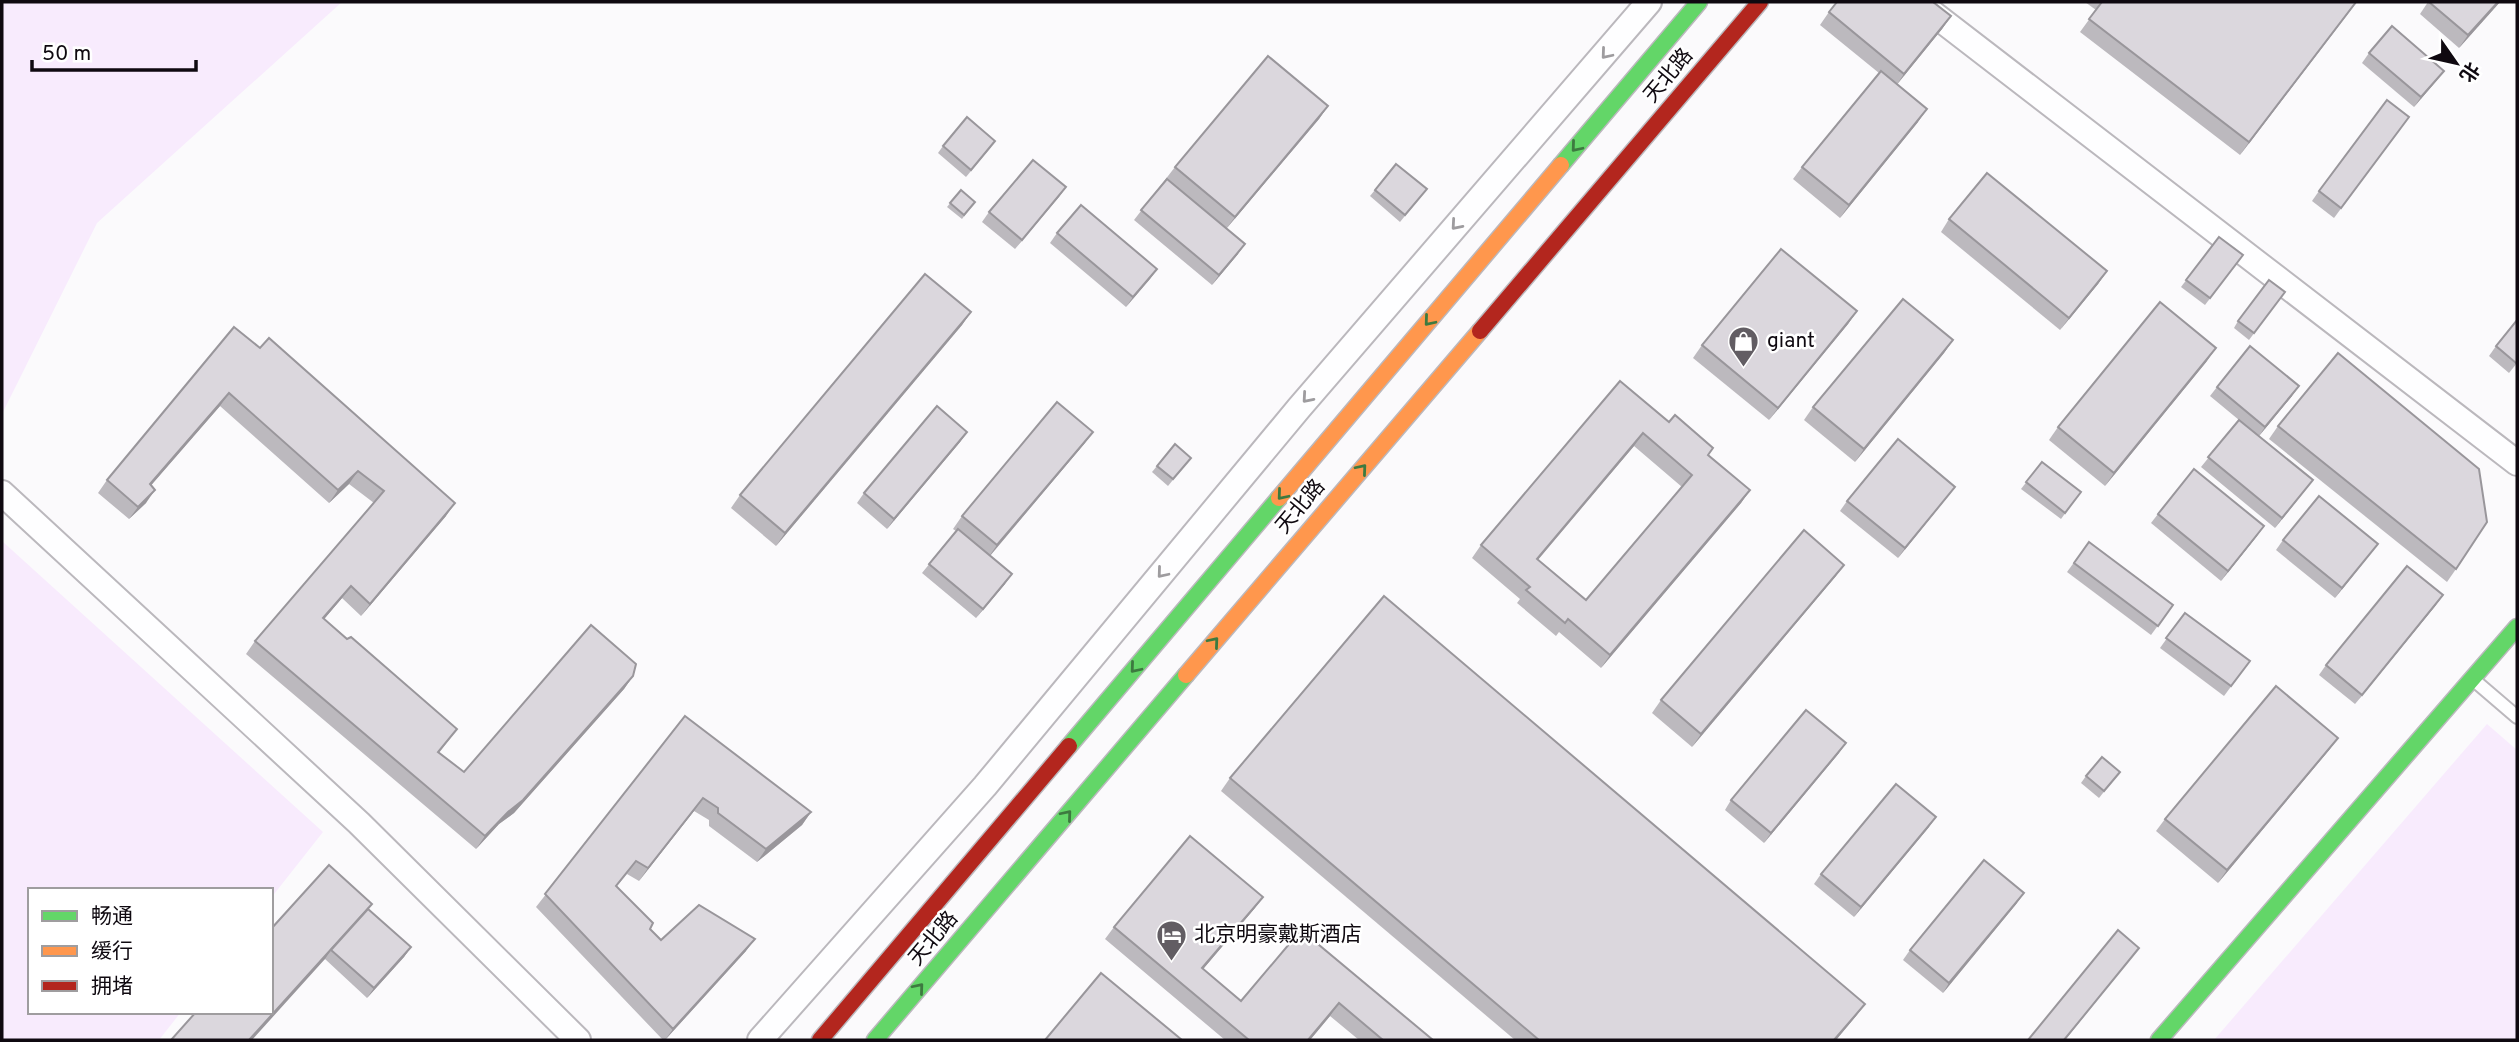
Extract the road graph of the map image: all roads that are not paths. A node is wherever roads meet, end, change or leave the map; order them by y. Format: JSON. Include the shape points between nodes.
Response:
{"nodes":[{"id":1,"x":1649,"y":2,"type":"edge"},
{"id":2,"x":1699,"y":2,"type":"edge"},
{"id":3,"x":1760,"y":2,"type":"edge"},
{"id":4,"x":1919,"y":2,"type":"edge"},
{"id":5,"x":2517,"y":463,"type":"edge"},
{"id":6,"x":2,"y":494,"type":"edge"},
{"id":7,"x":2517,"y":627,"type":"edge"},
{"id":8,"x":2472,"y":679,"type":"junction"},
{"id":9,"x":2517,"y":717,"type":"edge"},
{"id":10,"x":578,"y":1040,"type":"edge"},
{"id":11,"x":760,"y":1040,"type":"edge"},
{"id":12,"x":820,"y":1040,"type":"edge"},
{"id":13,"x":875,"y":1040,"type":"edge"},
{"id":14,"x":2159,"y":1040,"type":"edge"}],
"edges":[{"from":1,"to":11,"type":"street","one_way":true,"via":[[1299,408],[985,786]]},
{"from":2,"to":12,"type":"main road","name":"天北路","one_way":true},
{"from":13,"to":3,"type":"main road","name":"天北路","one_way":true},
{"from":4,"to":5,"type":"street"},
{"from":6,"to":10,"type":"street","via":[[359,823]]},
{"from":7,"to":8,"type":"main road"},
{"from":8,"to":9,"type":"lane"},
{"from":8,"to":14,"type":"main road"}]}
